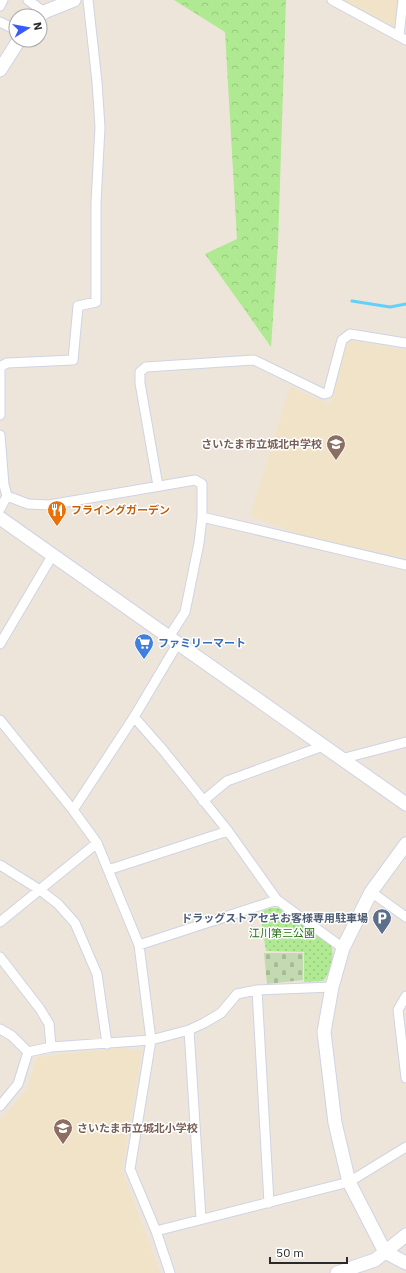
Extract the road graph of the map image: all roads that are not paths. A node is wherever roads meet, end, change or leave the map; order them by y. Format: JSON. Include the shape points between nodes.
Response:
{"nodes":[{"id":1,"x":3,"y":0,"type":"edge"},
{"id":2,"x":28,"y":0,"type":"edge"},
{"id":3,"x":74,"y":0,"type":"edge"},
{"id":4,"x":88,"y":0,"type":"edge"},
{"id":5,"x":332,"y":0,"type":"edge"},
{"id":6,"x":403,"y":0,"type":"edge"},
{"id":7,"x":0,"y":6,"type":"edge"},
{"id":8,"x":36,"y":8,"type":"edge"},
{"id":9,"x":48,"y":11,"type":"edge"},
{"id":10,"x":403,"y":38,"type":"edge"},
{"id":11,"x":14,"y":48,"type":"edge"},
{"id":12,"x":0,"y":70,"type":"edge"},
{"id":13,"x":406,"y":343,"type":"edge"},
{"id":14,"x":0,"y":415,"type":"edge"},
{"id":15,"x":0,"y":435,"type":"edge"},
{"id":16,"x":158,"y":486,"type":"junction"},
{"id":17,"x":7,"y":496,"type":"junction"},
{"id":18,"x":0,"y":509,"type":"edge"},
{"id":19,"x":202,"y":517,"type":"junction"},
{"id":20,"x":0,"y":518,"type":"edge"},
{"id":21,"x":52,"y":556,"type":"junction"},
{"id":22,"x":406,"y":565,"type":"edge"},
{"id":23,"x":174,"y":640,"type":"junction"},
{"id":24,"x":0,"y":644,"type":"edge"},
{"id":25,"x":134,"y":717,"type":"junction"},
{"id":26,"x":0,"y":720,"type":"edge"},
{"id":27,"x":406,"y":742,"type":"edge"},
{"id":28,"x":323,"y":746,"type":"junction"},
{"id":29,"x":342,"y":759,"type":"junction"},
{"id":30,"x":203,"y":801,"type":"junction"},
{"id":31,"x":406,"y":804,"type":"edge"},
{"id":32,"x":73,"y":810,"type":"junction"},
{"id":33,"x":228,"y":831,"type":"junction"},
{"id":34,"x":97,"y":843,"type":"junction"},
{"id":35,"x":406,"y":844,"type":"edge"},
{"id":36,"x":0,"y":865,"type":"edge"},
{"id":37,"x":108,"y":870,"type":"junction"},
{"id":38,"x":40,"y":890,"type":"junction"},
{"id":39,"x":371,"y":892,"type":"junction"},
{"id":40,"x":277,"y":900,"type":"junction"},
{"id":41,"x":406,"y":917,"type":"edge"},
{"id":42,"x":0,"y":922,"type":"edge"},
{"id":43,"x":139,"y":945,"type":"junction"},
{"id":44,"x":343,"y":948,"type":"junction"},
{"id":45,"x":0,"y":957,"type":"edge"},
{"id":46,"x":332,"y":987,"type":"junction"},
{"id":47,"x":257,"y":990,"type":"junction"},
{"id":48,"x":406,"y":996,"type":"edge"},
{"id":49,"x":0,"y":1029,"type":"edge"},
{"id":50,"x":189,"y":1030,"type":"junction"},
{"id":51,"x":151,"y":1040,"type":"junction"},
{"id":52,"x":108,"y":1044,"type":"junction"},
{"id":53,"x":51,"y":1047,"type":"junction"},
{"id":54,"x":28,"y":1052,"type":"junction"},
{"id":55,"x":406,"y":1078,"type":"edge"},
{"id":56,"x":0,"y":1106,"type":"edge"},
{"id":57,"x":406,"y":1147,"type":"edge"},
{"id":58,"x":349,"y":1182,"type":"junction"},
{"id":59,"x":269,"y":1203,"type":"junction"},
{"id":60,"x":201,"y":1219,"type":"junction"},
{"id":61,"x":156,"y":1231,"type":"junction"},
{"id":62,"x":406,"y":1236,"type":"edge"},
{"id":63,"x":385,"y":1252,"type":"junction"},
{"id":64,"x":406,"y":1263,"type":"edge"},
{"id":65,"x":170,"y":1273,"type":"edge"},
{"id":66,"x":337,"y":1273,"type":"edge"}],
"edges":[{"from":1,"to":7,"type":"street"},
{"from":2,"to":8,"type":"street"},
{"from":3,"to":9,"type":"street"},
{"from":4,"to":14,"type":"street","via":[[100,127],[96,203],[96,302],[78,306],[73,360],[7,363],[0,367]]},
{"from":5,"to":10,"type":"street"},
{"from":6,"to":10,"type":"street"},
{"from":11,"to":12,"type":"street"},
{"from":13,"to":16,"type":"street","via":[[350,334],[342,340],[328,393],[324,394],[254,360],[146,367],[140,372],[140,383]]},
{"from":15,"to":17,"type":"street"},
{"from":16,"to":17,"type":"street","via":[[49,505],[28,504]]},
{"from":16,"to":19,"type":"street","via":[[195,480],[202,484]]},
{"from":17,"to":18,"type":"street"},
{"from":19,"to":22,"type":"street"},
{"from":19,"to":23,"type":"street","via":[[185,612]]},
{"from":20,"to":21,"type":"street"},
{"from":21,"to":23,"type":"street"},
{"from":21,"to":24,"type":"street"},
{"from":23,"to":25,"type":"street"},
{"from":23,"to":28,"type":"street"},
{"from":25,"to":30,"type":"street"},
{"from":25,"to":32,"type":"street"},
{"from":26,"to":32,"type":"street"},
{"from":27,"to":29,"type":"street"},
{"from":28,"to":29,"type":"street"},
{"from":28,"to":30,"type":"street","via":[[227,781]]},
{"from":29,"to":31,"type":"street"},
{"from":30,"to":33,"type":"street"},
{"from":32,"to":34,"type":"street"},
{"from":33,"to":37,"type":"street"},
{"from":33,"to":40,"type":"street"},
{"from":34,"to":37,"type":"street"},
{"from":34,"to":38,"type":"street"},
{"from":35,"to":39,"type":"street"},
{"from":36,"to":38,"type":"street"},
{"from":37,"to":43,"type":"street"},
{"from":38,"to":42,"type":"street"},
{"from":38,"to":52,"type":"street","via":[[58,904],[75,923],[97,974]]},
{"from":39,"to":41,"type":"street"},
{"from":39,"to":44,"type":"street"},
{"from":40,"to":43,"type":"street"},
{"from":40,"to":44,"type":"street"},
{"from":43,"to":51,"type":"street"},
{"from":44,"to":46,"type":"street"},
{"from":45,"to":53,"type":"street","via":[[40,1008],[49,1024]]},
{"from":46,"to":47,"type":"street"},
{"from":46,"to":58,"type":"street","via":[[324,1032],[335,1123]]},
{"from":47,"to":50,"type":"street","via":[[237,994],[221,1013]]},
{"from":47,"to":59,"type":"street"},
{"from":48,"to":55,"type":"street","via":[[398,1010]]},
{"from":49,"to":54,"type":"street","via":[[12,1036]]},
{"from":50,"to":51,"type":"street"},
{"from":50,"to":60,"type":"street"},
{"from":51,"to":52,"type":"street"},
{"from":51,"to":61,"type":"street","via":[[130,1169]]},
{"from":52,"to":53,"type":"street"},
{"from":53,"to":54,"type":"street"},
{"from":54,"to":56,"type":"street","via":[[18,1084]]},
{"from":57,"to":58,"type":"street"},
{"from":58,"to":59,"type":"street"},
{"from":58,"to":63,"type":"street"},
{"from":59,"to":60,"type":"street"},
{"from":60,"to":61,"type":"street"},
{"from":61,"to":65,"type":"street"},
{"from":62,"to":63,"type":"street"},
{"from":63,"to":64,"type":"street"},
{"from":63,"to":66,"type":"street","via":[[375,1260]]}]}
